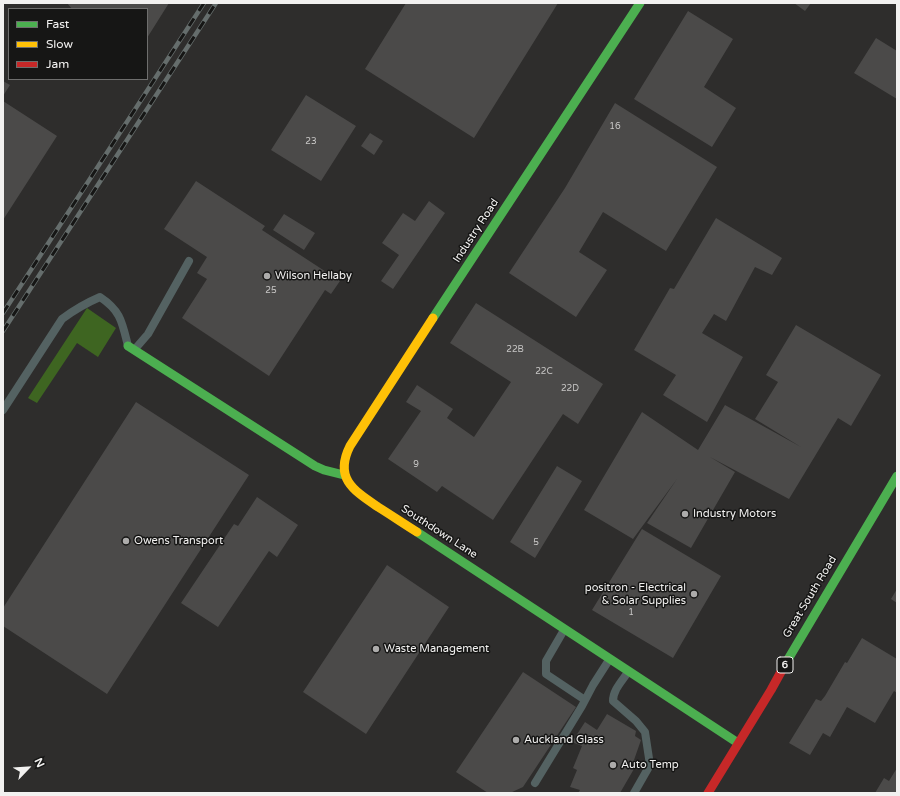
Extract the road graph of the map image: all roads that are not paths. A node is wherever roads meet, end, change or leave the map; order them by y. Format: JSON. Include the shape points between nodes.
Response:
{"nodes":[{"id":1,"x":640,"y":3,"type":"edge"},
{"id":2,"x":189,"y":261,"type":"dead end"},
{"id":3,"x":131,"y":348,"type":"junction"},
{"id":4,"x":3,"y":410,"type":"edge"},
{"id":5,"x":344,"y":475,"type":"junction"},
{"id":6,"x":897,"y":476,"type":"edge"},
{"id":7,"x":565,"y":629,"type":"junction"},
{"id":8,"x":610,"y":659,"type":"junction"},
{"id":9,"x":628,"y":671,"type":"junction"},
{"id":10,"x":585,"y":700,"type":"junction"},
{"id":11,"x":738,"y":743,"type":"junction"},
{"id":12,"x":535,"y":783,"type":"dead end"},
{"id":13,"x":634,"y":793,"type":"edge"},
{"id":14,"x":708,"y":793,"type":"edge"}],
"edges":[{"from":1,"to":5,"type":"street","name":"Industry Road","via":[[350,446],[344,458]]},
{"from":2,"to":3,"type":"lane","via":[[148,334]]},
{"from":3,"to":4,"type":"lane","via":[[122,323],[111,304],[100,297],[86,303],[62,319]]},
{"from":3,"to":5,"type":"street","via":[[315,466]]},
{"from":5,"to":7,"type":"street","name":"Southdown Lane","via":[[356,493]]},
{"from":6,"to":11,"type":"street","name":"Great South Road","number":"6"},
{"from":7,"to":8,"type":"street","name":"Southdown Lane"},
{"from":7,"to":10,"type":"lane","via":[[546,661],[546,674]]},
{"from":8,"to":9,"type":"street","name":"Southdown Lane"},
{"from":8,"to":10,"type":"lane"},
{"from":9,"to":11,"type":"street","name":"Southdown Lane"},
{"from":9,"to":13,"type":"lane","via":[[613,695],[613,701],[645,732],[650,765]]},
{"from":10,"to":12,"type":"lane"},
{"from":11,"to":14,"type":"street","name":"Great South Road","number":"6"}]}
